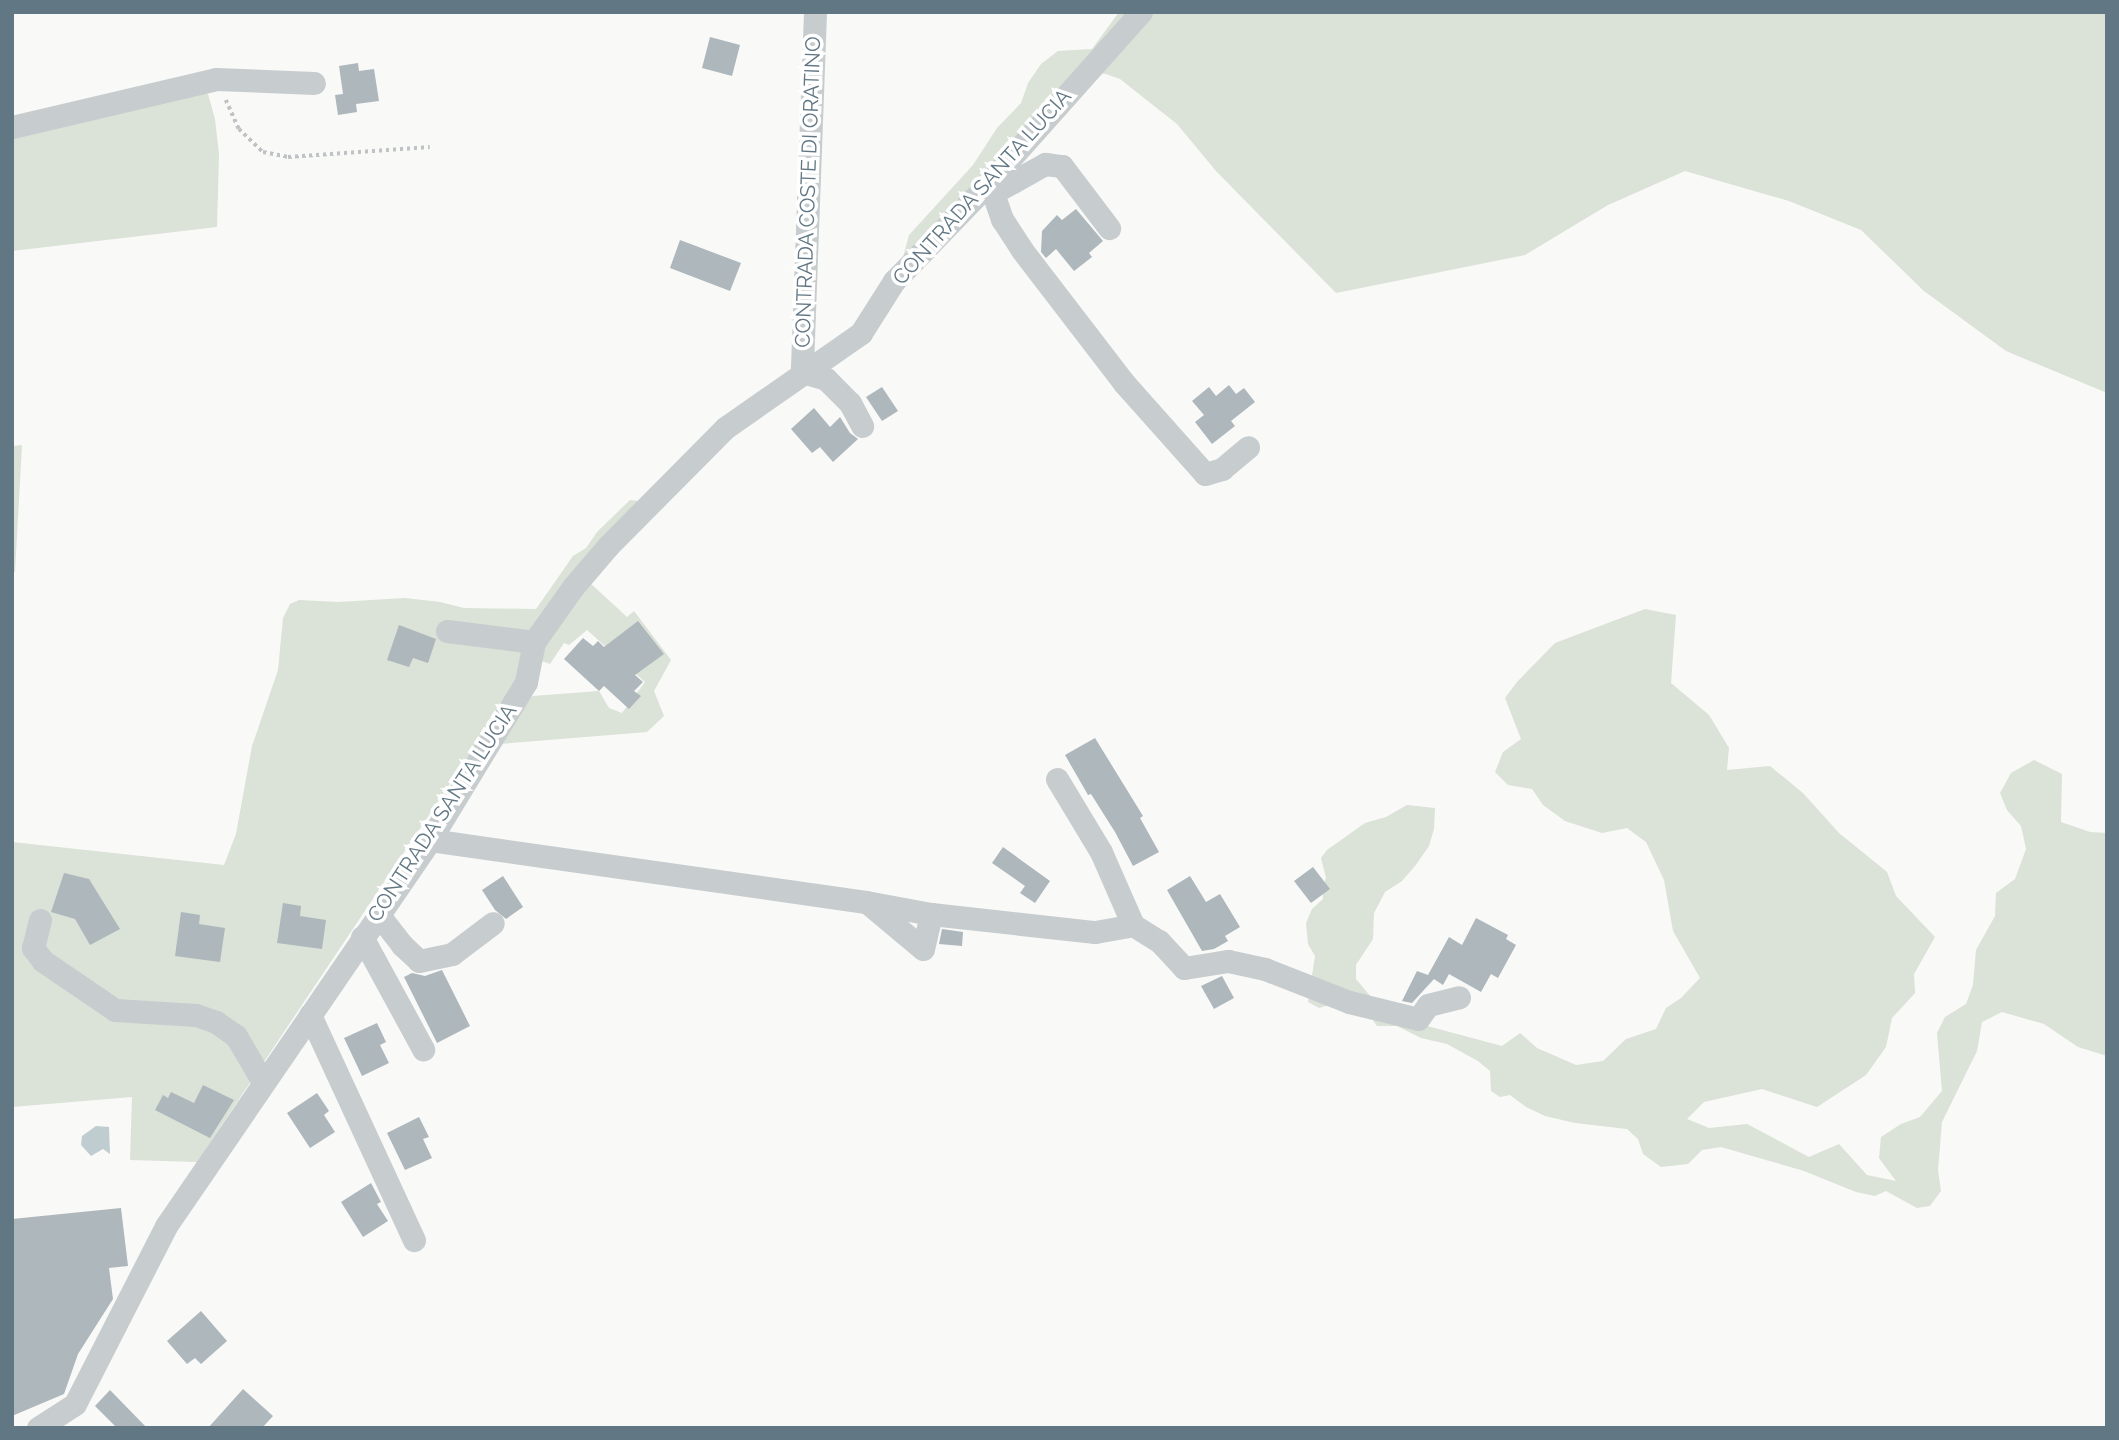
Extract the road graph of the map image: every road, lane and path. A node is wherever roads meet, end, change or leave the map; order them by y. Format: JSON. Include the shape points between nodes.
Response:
{"nodes":[{"id":1,"x":815,"y":12,"type":"edge"},
{"id":2,"x":1141,"y":12,"type":"edge"},
{"id":3,"x":216,"y":79,"type":"junction"},
{"id":4,"x":314,"y":83,"type":"dead end"},
{"id":5,"x":12,"y":127,"type":"edge"},
{"id":6,"x":430,"y":147,"type":"dead end"},
{"id":7,"x":989,"y":191,"type":"junction"},
{"id":8,"x":1109,"y":228,"type":"dead end"},
{"id":9,"x":802,"y":372,"type":"junction"},
{"id":10,"x":862,"y":426,"type":"dead end"},
{"id":11,"x":1248,"y":447,"type":"dead end"},
{"id":12,"x":447,"y":631,"type":"dead end"},
{"id":13,"x":534,"y":642,"type":"junction"},
{"id":14,"x":1057,"y":779,"type":"dead end"},
{"id":15,"x":430,"y":840,"type":"junction"},
{"id":16,"x":866,"y":902,"type":"junction"},
{"id":17,"x":378,"y":914,"type":"junction"},
{"id":18,"x":931,"y":914,"type":"junction"},
{"id":19,"x":40,"y":919,"type":"dead end"},
{"id":20,"x":493,"y":923,"type":"dead end"},
{"id":21,"x":1133,"y":925,"type":"junction"},
{"id":22,"x":362,"y":937,"type":"junction"},
{"id":23,"x":1459,"y":997,"type":"dead end"},
{"id":24,"x":310,"y":1015,"type":"junction"},
{"id":25,"x":423,"y":1049,"type":"dead end"},
{"id":26,"x":263,"y":1082,"type":"junction"},
{"id":27,"x":414,"y":1240,"type":"dead end"},
{"id":28,"x":38,"y":1428,"type":"edge"}],
"edges":[{"from":1,"to":9,"type":"street","name":"CONTRADA COSTE DI ORATINO"},
{"from":2,"to":7,"type":"street","name":"CONTRADA SANTA LUCIA"},
{"from":3,"to":4,"type":"street"},
{"from":3,"to":5,"type":"street"},
{"from":3,"to":6,"type":"path","via":[[239,129],[263,152],[288,157]]},
{"from":7,"to":8,"type":"street","via":[[1045,164],[1062,166]]},
{"from":7,"to":9,"type":"street","name":"CONTRADA SANTA LUCIA","via":[[894,281],[861,332]]},
{"from":7,"to":11,"type":"street","via":[[1022,250],[1187,457],[1205,474],[1222,469]]},
{"from":9,"to":10,"type":"street","via":[[826,379],[850,403]]},
{"from":9,"to":13,"type":"street","name":"CONTRADA SANTA LUCIA","via":[[725,428],[637,516],[573,587]]},
{"from":12,"to":13,"type":"street"},
{"from":13,"to":15,"type":"street","name":"CONTRADA SANTA LUCIA","via":[[526,682]]},
{"from":14,"to":21,"type":"street","via":[[1101,852]]},
{"from":15,"to":16,"type":"street"},
{"from":15,"to":17,"type":"street","name":"CONTRADA SANTA LUCIA"},
{"from":16,"to":18,"type":"street"},
{"from":16,"to":18,"type":"street","via":[[923,949]]},
{"from":17,"to":20,"type":"street","via":[[419,961],[452,954]]},
{"from":17,"to":22,"type":"street","name":"CONTRADA SANTA LUCIA"},
{"from":18,"to":21,"type":"street","via":[[1096,932]]},
{"from":19,"to":26,"type":"street","via":[[33,948],[43,961],[115,1010],[196,1015],[216,1022],[236,1036]]},
{"from":21,"to":23,"type":"street","via":[[1159,941],[1184,968],[1228,961],[1265,969],[1349,1002],[1418,1019],[1428,1005]]},
{"from":22,"to":24,"type":"street","name":"CONTRADA SANTA LUCIA"},
{"from":22,"to":25,"type":"street"},
{"from":24,"to":26,"type":"street","name":"CONTRADA SANTA LUCIA"},
{"from":24,"to":27,"type":"street"},
{"from":26,"to":28,"type":"street","name":"CONTRADA SANTA LUCIA","via":[[166,1226],[75,1404]]}]}
